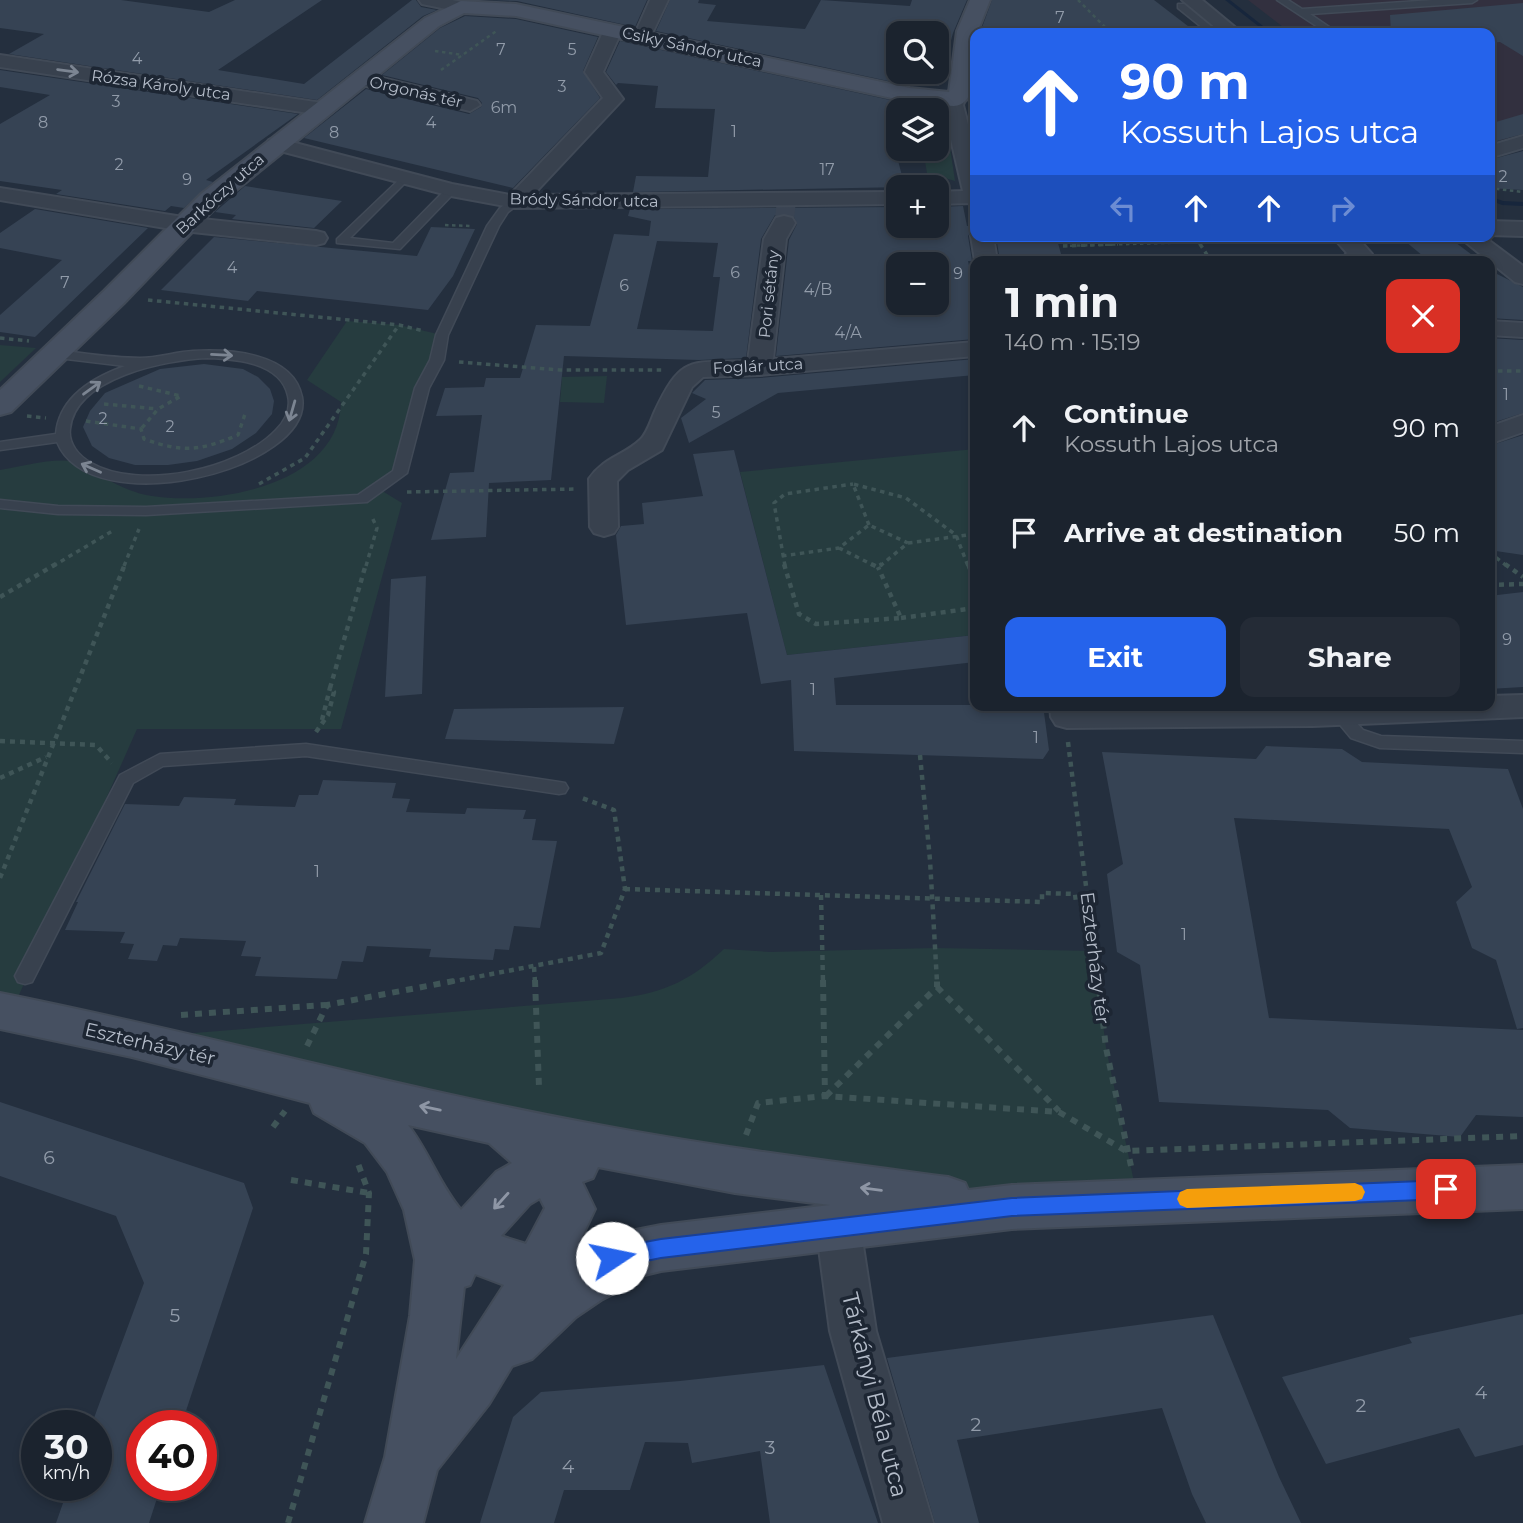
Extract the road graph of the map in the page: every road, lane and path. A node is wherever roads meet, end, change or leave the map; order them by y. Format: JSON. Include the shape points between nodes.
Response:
{"nodes":[{"id":1,"x":428,"y":0,"type":"edge"},
{"id":2,"x":659,"y":0,"type":"edge"},
{"id":3,"x":980,"y":0,"type":"edge"},
{"id":4,"x":1078,"y":0,"type":"edge"},
{"id":5,"x":1282,"y":0,"type":"edge"},
{"id":6,"x":1472,"y":0,"type":"edge"},
{"id":7,"x":1188,"y":3,"type":"edge"},
{"id":8,"x":461,"y":7,"type":"junction"},
{"id":9,"x":524,"y":12,"type":"junction"},
{"id":10,"x":1300,"y":12,"type":"junction"},
{"id":11,"x":1106,"y":28,"type":"edge"},
{"id":12,"x":1210,"y":28,"type":"edge"},
{"id":13,"x":1226,"y":28,"type":"edge"},
{"id":14,"x":1325,"y":28,"type":"edge"},
{"id":15,"x":612,"y":30,"type":"junction"},
{"id":16,"x":643,"y":36,"type":"junction"},
{"id":17,"x":0,"y":61,"type":"edge"},
{"id":18,"x":441,"y":70,"type":"dead end"},
{"id":19,"x":361,"y":79,"type":"junction"},
{"id":20,"x":470,"y":105,"type":"dead end"},
{"id":21,"x":961,"y":105,"type":"edge"},
{"id":22,"x":322,"y":108,"type":"junction"},
{"id":23,"x":1523,"y":142,"type":"edge"},
{"id":24,"x":276,"y":144,"type":"junction"},
{"id":25,"x":1495,"y":150,"type":"edge"},
{"id":26,"x":970,"y":163,"type":"edge"},
{"id":27,"x":404,"y":178,"type":"junction"},
{"id":28,"x":1495,"y":189,"type":"edge"},
{"id":29,"x":451,"y":190,"type":"junction"},
{"id":30,"x":970,"y":190,"type":"edge"},
{"id":31,"x":1523,"y":192,"type":"edge"},
{"id":32,"x":0,"y":194,"type":"edge"},
{"id":33,"x":949,"y":195,"type":"edge"},
{"id":34,"x":886,"y":199,"type":"edge"},
{"id":35,"x":515,"y":202,"type":"junction"},
{"id":36,"x":786,"y":210,"type":"junction"},
{"id":37,"x":183,"y":224,"type":"junction"},
{"id":38,"x":1495,"y":228,"type":"edge"},
{"id":39,"x":1523,"y":229,"type":"edge"},
{"id":40,"x":316,"y":238,"type":"dead end"},
{"id":41,"x":1198,"y":242,"type":"joint"},
{"id":42,"x":1349,"y":242,"type":"edge"},
{"id":43,"x":1477,"y":242,"type":"edge"},
{"id":44,"x":1063,"y":246,"type":"dead end"},
{"id":45,"x":1208,"y":256,"type":"edge"},
{"id":46,"x":1358,"y":256,"type":"edge"},
{"id":47,"x":1523,"y":277,"type":"edge"},
{"id":48,"x":114,"y":297,"type":"junction"},
{"id":49,"x":398,"y":326,"type":"junction"},
{"id":50,"x":1495,"y":328,"type":"edge"},
{"id":51,"x":1523,"y":330,"type":"edge"},
{"id":52,"x":442,"y":335,"type":"junction"},
{"id":53,"x":970,"y":349,"type":"edge"},
{"id":54,"x":55,"y":354,"type":"junction"},
{"id":55,"x":437,"y":360,"type":"junction"},
{"id":56,"x":147,"y":363,"type":"junction"},
{"id":57,"x":760,"y":368,"type":"junction"},
{"id":58,"x":697,"y":370,"type":"junction"},
{"id":59,"x":1495,"y":371,"type":"edge"},
{"id":60,"x":1523,"y":372,"type":"edge"},
{"id":61,"x":364,"y":379,"type":"dead end"},
{"id":62,"x":78,"y":398,"type":"junction"},
{"id":63,"x":0,"y":406,"type":"edge"},
{"id":64,"x":158,"y":409,"type":"dead end"},
{"id":65,"x":245,"y":414,"type":"dead end"},
{"id":66,"x":116,"y":424,"type":"dead end"},
{"id":67,"x":1523,"y":424,"type":"edge"},
{"id":68,"x":1495,"y":434,"type":"edge"},
{"id":69,"x":61,"y":437,"type":"junction"},
{"id":70,"x":0,"y":446,"type":"edge"},
{"id":71,"x":853,"y":484,"type":"junction"},
{"id":72,"x":602,"y":488,"type":"junction"},
{"id":73,"x":379,"y":489,"type":"junction"},
{"id":74,"x":0,"y":503,"type":"edge"},
{"id":75,"x":146,"y":511,"type":"junction"},
{"id":76,"x":869,"y":524,"type":"junction"},
{"id":77,"x":604,"y":527,"type":"dead end"},
{"id":78,"x":377,"y":528,"type":"dead end"},
{"id":79,"x":970,"y":534,"type":"edge"},
{"id":80,"x":957,"y":535,"type":"junction"},
{"id":81,"x":908,"y":543,"type":"junction"},
{"id":82,"x":839,"y":548,"type":"junction"},
{"id":83,"x":782,"y":556,"type":"junction"},
{"id":84,"x":1495,"y":556,"type":"edge"},
{"id":85,"x":878,"y":567,"type":"junction"},
{"id":86,"x":970,"y":569,"type":"edge"},
{"id":87,"x":1523,"y":577,"type":"edge"},
{"id":88,"x":1523,"y":584,"type":"edge"},
{"id":89,"x":1495,"y":585,"type":"edge"},
{"id":90,"x":0,"y":597,"type":"edge"},
{"id":91,"x":970,"y":609,"type":"edge"},
{"id":92,"x":901,"y":618,"type":"junction"},
{"id":93,"x":1067,"y":711,"type":"edge"},
{"id":94,"x":1505,"y":712,"type":"edge"},
{"id":95,"x":1339,"y":715,"type":"junction"},
{"id":96,"x":0,"y":741,"type":"edge"},
{"id":97,"x":55,"y":744,"type":"junction"},
{"id":98,"x":96,"y":745,"type":"dead end"},
{"id":99,"x":1523,"y":747,"type":"edge"},
{"id":100,"x":306,"y":750,"type":"junction"},
{"id":101,"x":1069,"y":750,"type":"dead end"},
{"id":102,"x":920,"y":755,"type":"dead end"},
{"id":103,"x":47,"y":757,"type":"junction"},
{"id":104,"x":0,"y":778,"type":"edge"},
{"id":105,"x":559,"y":788,"type":"joint"},
{"id":106,"x":0,"y":878,"type":"edge"},
{"id":107,"x":625,"y":889,"type":"junction"},
{"id":108,"x":821,"y":895,"type":"junction"},
{"id":109,"x":930,"y":899,"type":"junction"},
{"id":110,"x":1087,"y":902,"type":"junction"},
{"id":111,"x":534,"y":967,"type":"junction"},
{"id":112,"x":937,"y":987,"type":"junction"},
{"id":113,"x":13,"y":994,"type":"edge"},
{"id":114,"x":327,"y":1005,"type":"junction"},
{"id":115,"x":170,"y":1016,"type":"dead end"},
{"id":116,"x":299,"y":1081,"type":"junction"},
{"id":117,"x":539,"y":1087,"type":"dead end"},
{"id":118,"x":825,"y":1096,"type":"junction"},
{"id":119,"x":1059,"y":1111,"type":"junction"},
{"id":120,"x":497,"y":1122,"type":"junction"},
{"id":121,"x":1523,"y":1136,"type":"edge"},
{"id":122,"x":352,"y":1147,"type":"dead end"},
{"id":123,"x":1126,"y":1151,"type":"junction"},
{"id":124,"x":551,"y":1166,"type":"junction"},
{"id":125,"x":735,"y":1171,"type":"junction"},
{"id":126,"x":291,"y":1180,"type":"dead end"},
{"id":127,"x":1136,"y":1182,"type":"junction"},
{"id":128,"x":1523,"y":1187,"type":"edge"},
{"id":129,"x":369,"y":1193,"type":"junction"},
{"id":130,"x":1012,"y":1207,"type":"junction"},
{"id":131,"x":429,"y":1209,"type":"junction"},
{"id":132,"x":838,"y":1226,"type":"junction"},
{"id":133,"x":460,"y":1246,"type":"junction"},
{"id":134,"x":661,"y":1248,"type":"junction"},
{"id":135,"x":540,"y":1273,"type":"junction"},
{"id":136,"x":436,"y":1316,"type":"junction"},
{"id":137,"x":470,"y":1385,"type":"junction"},
{"id":138,"x":413,"y":1457,"type":"junction"},
{"id":139,"x":288,"y":1523,"type":"edge"},
{"id":140,"x":394,"y":1523,"type":"edge"},
{"id":141,"x":908,"y":1523,"type":"edge"}],
"edges":[{"from":1,"to":8,"type":"street","name":"Csiky Sándor utca"},
{"from":2,"to":16,"type":"street"},
{"from":3,"to":21,"type":"street","via":[[967,31]]},
{"from":4,"to":11,"type":"path"},
{"from":5,"to":10,"type":"lane"},
{"from":6,"to":10,"type":"lane"},
{"from":7,"to":12,"type":"lane"},
{"from":7,"to":13,"type":"street"},
{"from":8,"to":9,"type":"street","name":"Csiky Sándor utca"},
{"from":8,"to":19,"type":"street","name":"Barkóczy utca","via":[[432,22]]},
{"from":9,"to":15,"type":"street","name":"Csiky Sándor utca"},
{"from":9,"to":18,"type":"path"},
{"from":10,"to":14,"type":"lane"},
{"from":15,"to":16,"type":"street","name":"Csiky Sándor utca"},
{"from":15,"to":35,"type":"street","via":[[593,72],[613,99]]},
{"from":16,"to":21,"type":"street","name":"Csiky Sándor utca"},
{"from":17,"to":22,"type":"street","name":"Rózsa Károly utca","one_way":true},
{"from":19,"to":20,"type":"street","name":"Orgonás tér"},
{"from":19,"to":22,"type":"street","name":"Barkóczy utca"},
{"from":21,"to":26,"type":"street"},
{"from":22,"to":24,"type":"street","name":"Barkóczy utca"},
{"from":23,"to":25,"type":"street"},
{"from":24,"to":27,"type":"street","name":"Bródy Sándor utca"},
{"from":24,"to":37,"type":"street","name":"Barkóczy utca"},
{"from":27,"to":29,"type":"street","name":"Bródy Sándor utca"},
{"from":27,"to":29,"type":"lane","via":[[341,241],[396,247]]},
{"from":28,"to":31,"type":"path"},
{"from":29,"to":35,"type":"street","name":"Bródy Sándor utca"},
{"from":30,"to":33,"type":"street"},
{"from":32,"to":37,"type":"street"},
{"from":34,"to":36,"type":"street","name":"Bródy Sándor utca"},
{"from":35,"to":36,"type":"street","name":"Bródy Sándor utca"},
{"from":35,"to":52,"type":"lane","via":[[493,226]]},
{"from":36,"to":57,"type":"street","name":"Pori sétány","via":[[775,239]]},
{"from":37,"to":40,"type":"street"},
{"from":37,"to":48,"type":"street","name":"Barkóczy utca"},
{"from":38,"to":39,"type":"street"},
{"from":41,"to":44,"type":"path"},
{"from":41,"to":45,"type":"path"},
{"from":42,"to":46,"type":"street"},
{"from":43,"to":47,"type":"street"},
{"from":48,"to":49,"type":"path"},
{"from":48,"to":54,"type":"street","name":"Barkóczy utca"},
{"from":49,"to":52,"type":"path"},
{"from":49,"to":61,"type":"path"},
{"from":50,"to":51,"type":"street"},
{"from":52,"to":55,"type":"lane"},
{"from":53,"to":57,"type":"street","name":"Foglár utca"},
{"from":54,"to":56,"type":"lane"},
{"from":54,"to":63,"type":"street","name":"Barkóczy utca"},
{"from":55,"to":58,"type":"path","via":[[560,370]]},
{"from":55,"to":73,"type":"lane","via":[[422,388],[400,473]]},
{"from":62,"to":56,"type":"lane","one_way":true,"via":[[113,375]]},
{"from":56,"to":69,"type":"lane","one_way":true,"via":[[221,354],[259,362],[282,374],[294,391],[296,407],[283,430],[254,453],[220,468],[178,477],[146,480],[105,474],[81,464],[67,452]]},
{"from":57,"to":58,"type":"street","name":"Foglár utca"},
{"from":58,"to":72,"type":"street","name":"Foglár utca","via":[[681,383],[653,444],[608,472]]},
{"from":59,"to":60,"type":"path"},
{"from":62,"to":64,"type":"path"},
{"from":62,"to":69,"type":"lane","via":[[63,419]]},
{"from":65,"to":66,"type":"path","via":[[239,435],[204,450],[178,453],[144,439],[141,429]]},
{"from":67,"to":68,"type":"street"},
{"from":69,"to":70,"type":"lane"},
{"from":71,"to":76,"type":"path"},
{"from":71,"to":80,"type":"path","via":[[906,498]]},
{"from":71,"to":83,"type":"path","via":[[785,494],[774,503]]},
{"from":72,"to":73,"type":"path","via":[[417,494]]},
{"from":72,"to":77,"type":"street"},
{"from":73,"to":75,"type":"lane","via":[[362,499]]},
{"from":74,"to":75,"type":"lane","via":[[58,510]]},
{"from":75,"to":90,"type":"path"},
{"from":75,"to":97,"type":"path"},
{"from":76,"to":81,"type":"path"},
{"from":76,"to":82,"type":"path"},
{"from":78,"to":100,"type":"path","via":[[322,721]]},
{"from":79,"to":80,"type":"path"},
{"from":80,"to":81,"type":"path"},
{"from":80,"to":86,"type":"path"},
{"from":81,"to":85,"type":"path"},
{"from":82,"to":83,"type":"path"},
{"from":82,"to":85,"type":"path"},
{"from":83,"to":92,"type":"path","via":[[799,614],[816,624]]},
{"from":84,"to":87,"type":"path"},
{"from":85,"to":92,"type":"path"},
{"from":88,"to":89,"type":"path"},
{"from":91,"to":92,"type":"path"},
{"from":93,"to":95,"type":"street"},
{"from":94,"to":95,"type":"street"},
{"from":95,"to":99,"type":"lane","via":[[1357,734],[1380,742]]},
{"from":96,"to":97,"type":"path"},
{"from":97,"to":98,"type":"path"},
{"from":97,"to":103,"type":"path"},
{"from":100,"to":105,"type":"lane"},
{"from":100,"to":113,"type":"lane","via":[[160,760],[126,779]]},
{"from":101,"to":110,"type":"path","name":"Eszterházy tér"},
{"from":102,"to":109,"type":"path"},
{"from":103,"to":104,"type":"path"},
{"from":103,"to":106,"type":"path"},
{"from":105,"to":107,"type":"path","via":[[614,810]]},
{"from":107,"to":108,"type":"path"},
{"from":107,"to":111,"type":"path","via":[[601,953]]},
{"from":108,"to":109,"type":"path"},
{"from":108,"to":118,"type":"path"},
{"from":109,"to":110,"type":"path","via":[[1042,902],[1042,893],[1075,894],[1076,902]]},
{"from":109,"to":112,"type":"path"},
{"from":110,"to":123,"type":"path","name":"Eszterházy tér","via":[[1106,1048]]},
{"from":111,"to":114,"type":"path"},
{"from":111,"to":117,"type":"path"},
{"from":112,"to":118,"type":"path"},
{"from":112,"to":119,"type":"path"},
{"from":113,"to":116,"type":"street","name":"Eszterházy tér","via":[[132,1038]]},
{"from":114,"to":115,"type":"path"},
{"from":114,"to":116,"type":"path","via":[[306,1047]]},
{"from":120,"to":116,"type":"street","name":"Eszterházy tér","one_way":true},
{"from":116,"to":131,"type":"street","name":"Eszterházy tér","via":[[382,1128],[404,1157]]},
{"from":118,"to":119,"type":"path"},
{"from":118,"to":125,"type":"path","via":[[758,1103]]},
{"from":119,"to":123,"type":"path"},
{"from":120,"to":124,"type":"street","name":"Eszterházy tér"},
{"from":120,"to":125,"type":"street","name":"Eszterházy tér","via":[[586,1144]]},
{"from":121,"to":123,"type":"path"},
{"from":122,"to":129,"type":"path"},
{"from":123,"to":127,"type":"path","name":"Eszterházy tér"},
{"from":124,"to":125,"type":"street","name":"Eszterházy tér","via":[[584,1161]]},
{"from":124,"to":133,"type":"street","name":"Eszterházy tér","one_way":true,"via":[[513,1188]]},
{"from":124,"to":135,"type":"street","name":"Eszterházy tér","via":[[570,1209]]},
{"from":130,"to":125,"type":"street","name":"Eszterházy tér","one_way":true},
{"from":126,"to":129,"type":"path"},
{"from":127,"to":128,"type":"street"},
{"from":127,"to":130,"type":"street","name":"Eszterházy tér"},
{"from":129,"to":139,"type":"path","via":[[366,1254]]},
{"from":130,"to":132,"type":"street","name":"Eszterházy tér"},
{"from":131,"to":133,"type":"street","name":"Eszterházy tér"},
{"from":131,"to":136,"type":"street","name":"Eszterházy tér","via":[[440,1260]]},
{"from":132,"to":134,"type":"street","name":"Eszterházy tér"},
{"from":132,"to":141,"type":"street","name":"Tárkányi Béla utca","via":[[853,1331]]},
{"from":133,"to":135,"type":"street"},
{"from":133,"to":136,"type":"street","name":"Eszterházy tér"},
{"from":134,"to":135,"type":"street","name":"Eszterházy tér"},
{"from":134,"to":137,"type":"street","name":"Eszterházy tér","via":[[593,1276],[541,1314]]},
{"from":135,"to":137,"type":"street","name":"Eszterházy tér"},
{"from":136,"to":138,"type":"street","name":"Eszterházy tér"},
{"from":137,"to":138,"type":"street","name":"Eszterházy tér"},
{"from":138,"to":140,"type":"street"}]}
